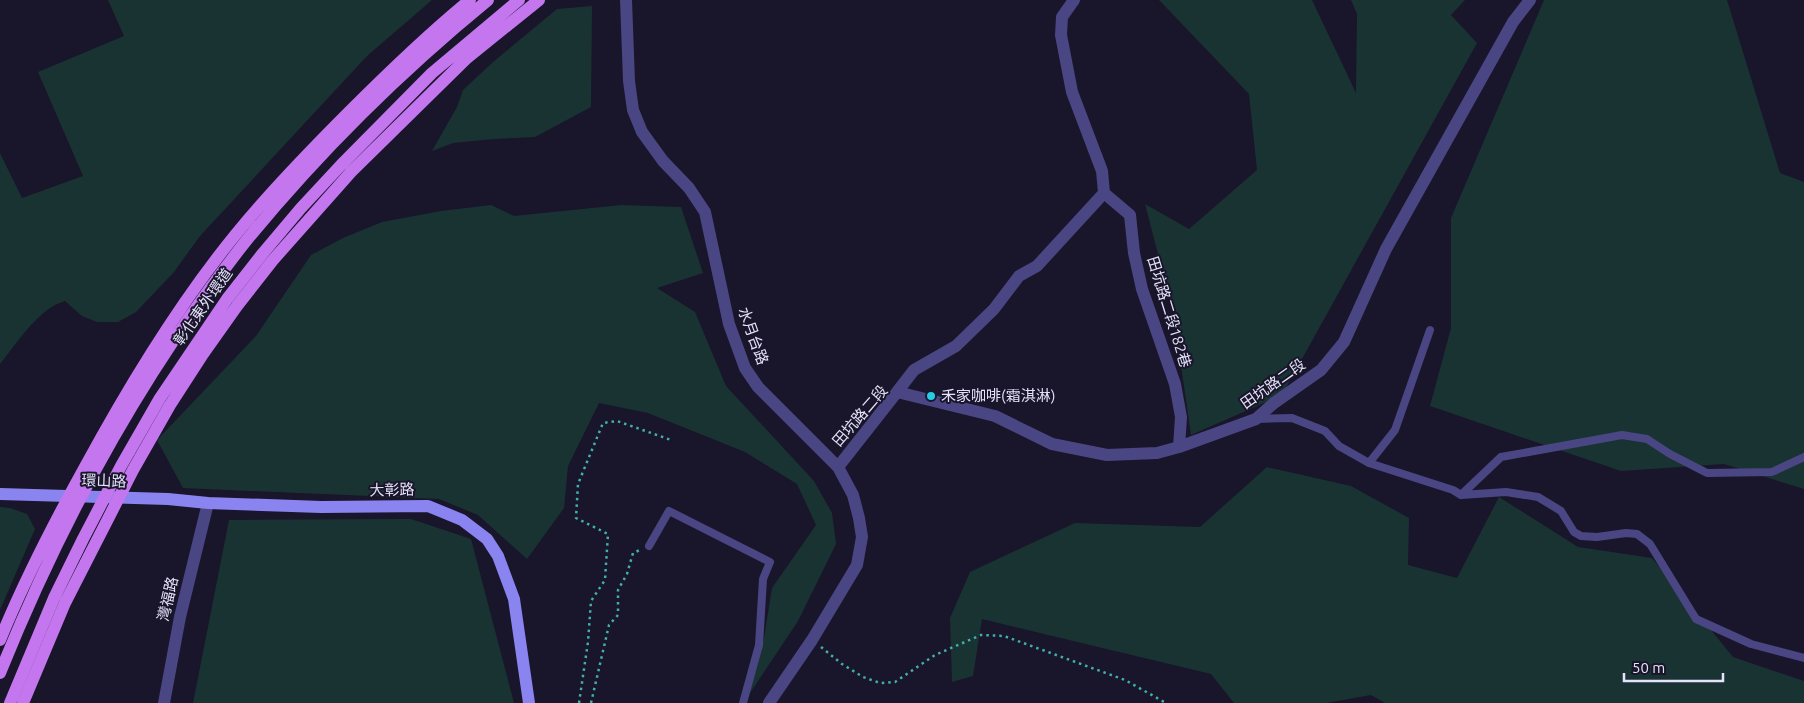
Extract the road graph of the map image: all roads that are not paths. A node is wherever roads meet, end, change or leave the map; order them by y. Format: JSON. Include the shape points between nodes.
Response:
{"nodes":[{"id":1,"x":470,"y":0,"type":"edge"},
{"id":2,"x":488,"y":0,"type":"edge"},
{"id":3,"x":519,"y":0,"type":"edge"},
{"id":4,"x":538,"y":0,"type":"edge"},
{"id":5,"x":626,"y":0,"type":"edge"},
{"id":6,"x":1074,"y":0,"type":"edge"},
{"id":7,"x":1530,"y":0,"type":"edge"},
{"id":8,"x":413,"y":56,"type":"junction"},
{"id":9,"x":437,"y":77,"type":"junction"},
{"id":10,"x":1104,"y":193,"type":"junction"},
{"id":11,"x":1430,"y":330,"type":"dead end"},
{"id":12,"x":198,"y":351,"type":"junction"},
{"id":13,"x":897,"y":392,"type":"junction"},
{"id":14,"x":1256,"y":419,"type":"junction"},
{"id":15,"x":1179,"y":447,"type":"junction"},
{"id":16,"x":1804,"y":457,"type":"edge"},
{"id":17,"x":1370,"y":463,"type":"junction"},
{"id":18,"x":838,"y":467,"type":"junction"},
{"id":19,"x":0,"y":494,"type":"edge"},
{"id":20,"x":1461,"y":494,"type":"junction"},
{"id":21,"x":76,"y":496,"type":"junction"},
{"id":22,"x":105,"y":497,"type":"junction"},
{"id":23,"x":118,"y":498,"type":"junction"},
{"id":24,"x":208,"y":503,"type":"junction"},
{"id":25,"x":53,"y":540,"type":"junction"},
{"id":26,"x":649,"y":546,"type":"road end"},
{"id":27,"x":83,"y":553,"type":"junction"},
{"id":28,"x":0,"y":640,"type":"edge"},
{"id":29,"x":1804,"y":658,"type":"edge"},
{"id":30,"x":0,"y":672,"type":"edge"},
{"id":31,"x":18,"y":701,"type":"edge"},
{"id":32,"x":164,"y":703,"type":"edge"},
{"id":33,"x":529,"y":703,"type":"edge"},
{"id":34,"x":743,"y":703,"type":"edge"},
{"id":35,"x":769,"y":703,"type":"edge"}],
"edges":[{"from":1,"to":8,"type":"main road"},
{"from":2,"to":8,"type":"main road","name":"彰化東外環道"},
{"from":3,"to":9,"type":"main road","name":"彰化東外環道"},
{"from":4,"to":9,"type":"main road","via":[[467,58]]},
{"from":5,"to":18,"type":"street","name":"水月台路","via":[[633,110],[642,132],[663,161],[689,188],[704,212],[729,324],[745,368],[758,387]]},
{"from":6,"to":10,"type":"street","via":[[1062,17],[1061,35],[1072,92],[1102,171]]},
{"from":7,"to":14,"type":"street","name":"田坑路二段","via":[[1513,22],[1386,249],[1344,342],[1322,370]]},
{"from":8,"to":21,"type":"main road","name":"彰化東外環道","via":[[320,149],[171,335],[143,388]]},
{"from":9,"to":12,"type":"main road","name":"彰化東外環道","via":[[301,208],[227,299]]},
{"from":10,"to":13,"type":"street","via":[[1037,266],[1019,276],[994,308],[956,346],[914,370]]},
{"from":10,"to":15,"type":"street","name":"田坑路二段182巷","via":[[1130,215],[1142,289],[1175,384],[1181,417]]},
{"from":11,"to":17,"type":"lane","via":[[1395,430]]},
{"from":12,"to":22,"type":"main road","name":"彰化東外環道","via":[[160,398]]},
{"from":12,"to":23,"type":"main road"},
{"from":13,"to":15,"type":"street","name":"田坑路二段","via":[[995,416],[1052,444],[1107,455],[1158,453]]},
{"from":13,"to":18,"type":"street","name":"田坑路二段"},
{"from":14,"to":15,"type":"street","name":"田坑路二段"},
{"from":14,"to":17,"type":"lane","via":[[1292,418],[1326,431],[1339,446]]},
{"from":16,"to":20,"type":"lane","via":[[1772,472],[1708,473],[1647,439],[1622,435],[1501,457]]},
{"from":17,"to":20,"type":"lane"},
{"from":18,"to":35,"type":"street","name":"水月台路","via":[[853,495],[860,518],[862,537],[858,565]]},
{"from":19,"to":21,"type":"main road","name":"環山路"},
{"from":20,"to":29,"type":"lane","via":[[1506,492],[1538,496],[1561,511],[1574,532],[1581,536],[1637,534],[1650,544],[1696,619],[1751,644]]},
{"from":21,"to":22,"type":"main road","name":"環山路"},
{"from":21,"to":25,"type":"main road","name":"彰化東外環道"},
{"from":22,"to":23,"type":"main road","name":"環山路"},
{"from":22,"to":27,"type":"main road","name":"彰化東外環道"},
{"from":23,"to":24,"type":"main road","name":"環山路"},
{"from":23,"to":27,"type":"main road"},
{"from":24,"to":32,"type":"street","name":"灣福路","via":[[180,617]]},
{"from":24,"to":33,"type":"main road","name":"大彰路","via":[[428,506],[462,520],[486,538],[498,556],[514,599]]},
{"from":25,"to":28,"type":"main road"},
{"from":25,"to":30,"type":"main road","name":"彰化東外環道"},
{"from":26,"to":34,"type":"lane","via":[[669,510],[770,562],[763,579],[759,645]]},
{"from":27,"to":31,"type":"main road","name":"彰化東外環道","via":[[43,623]]}]}
